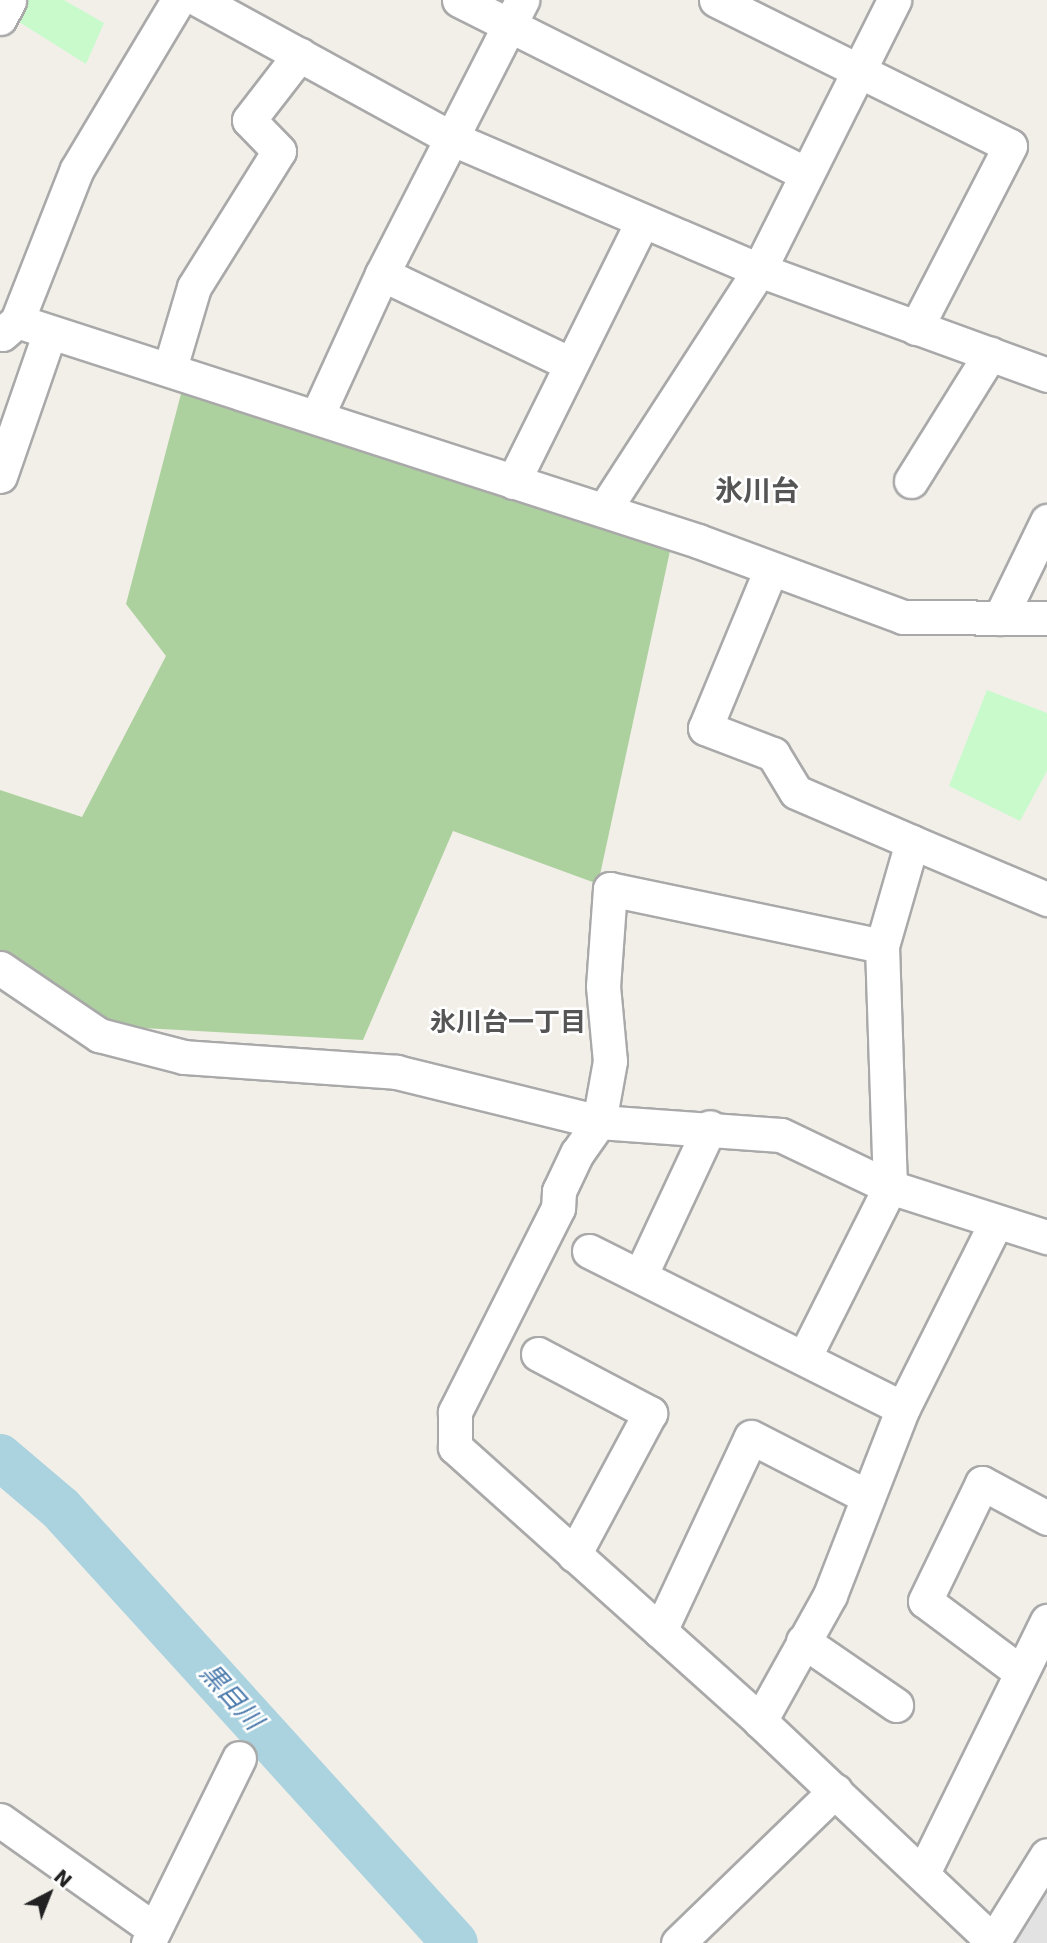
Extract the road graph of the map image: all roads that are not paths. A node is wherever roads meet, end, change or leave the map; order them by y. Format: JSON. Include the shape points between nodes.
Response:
{"nodes":[{"id":1,"x":9,"y":0,"type":"edge"},
{"id":2,"x":178,"y":0,"type":"edge"},
{"id":3,"x":199,"y":0,"type":"edge"},
{"id":4,"x":459,"y":0,"type":"edge"},
{"id":5,"x":716,"y":0,"type":"edge"},
{"id":6,"x":894,"y":0,"type":"edge"},
{"id":7,"x":516,"y":13,"type":"edge"},
{"id":8,"x":0,"y":18,"type":"edge"},
{"id":9,"x":300,"y":54,"type":"junction"},
{"id":10,"x":858,"y":71,"type":"junction"},
{"id":11,"x":453,"y":139,"type":"junction"},
{"id":12,"x":807,"y":174,"type":"junction"},
{"id":13,"x":642,"y":222,"type":"junction"},
{"id":14,"x":759,"y":270,"type":"junction"},
{"id":15,"x":382,"y":274,"type":"junction"},
{"id":16,"x":8,"y":328,"type":"edge"},
{"id":17,"x":916,"y":328,"type":"junction"},
{"id":18,"x":50,"y":332,"type":"junction"},
{"id":19,"x":990,"y":354,"type":"junction"},
{"id":20,"x":569,"y":363,"type":"junction"},
{"id":21,"x":170,"y":368,"type":"junction"},
{"id":22,"x":1047,"y":375,"type":"edge"},
{"id":23,"x":317,"y":416,"type":"junction"},
{"id":24,"x":0,"y":476,"type":"edge"},
{"id":25,"x":911,"y":481,"type":"dead end"},
{"id":26,"x":513,"y":482,"type":"junction"},
{"id":27,"x":604,"y":510,"type":"junction"},
{"id":28,"x":1047,"y":521,"type":"edge"},
{"id":29,"x":771,"y":569,"type":"junction"},
{"id":30,"x":1000,"y":618,"type":"junction"},
{"id":31,"x":1047,"y":618,"type":"edge"},
{"id":32,"x":912,"y":842,"type":"junction"},
{"id":33,"x":1047,"y":899,"type":"edge"},
{"id":34,"x":882,"y":946,"type":"junction"},
{"id":35,"x":0,"y":968,"type":"edge"},
{"id":36,"x":599,"y":1122,"type":"junction"},
{"id":37,"x":710,"y":1128,"type":"junction"},
{"id":38,"x":890,"y":1187,"type":"junction"},
{"id":39,"x":996,"y":1222,"type":"junction"},
{"id":40,"x":1047,"y":1237,"type":"edge"},
{"id":41,"x":589,"y":1251,"type":"dead end"},
{"id":42,"x":641,"y":1275,"type":"junction"},
{"id":43,"x":538,"y":1354,"type":"dead end"},
{"id":44,"x":804,"y":1356,"type":"junction"},
{"id":45,"x":903,"y":1408,"type":"junction"},
{"id":46,"x":868,"y":1497,"type":"junction"},
{"id":47,"x":1047,"y":1518,"type":"edge"},
{"id":48,"x":574,"y":1555,"type":"junction"},
{"id":49,"x":1047,"y":1621,"type":"edge"},
{"id":50,"x":660,"y":1631,"type":"junction"},
{"id":51,"x":803,"y":1640,"type":"junction"},
{"id":52,"x":1019,"y":1671,"type":"junction"},
{"id":53,"x":896,"y":1704,"type":"dead end"},
{"id":54,"x":760,"y":1721,"type":"junction"},
{"id":55,"x":239,"y":1758,"type":"dead end"},
{"id":56,"x":835,"y":1791,"type":"junction"},
{"id":57,"x":0,"y":1819,"type":"edge"},
{"id":58,"x":1047,"y":1855,"type":"edge"},
{"id":59,"x":923,"y":1873,"type":"junction"},
{"id":60,"x":151,"y":1936,"type":"edge"},
{"id":61,"x":693,"y":1938,"type":"edge"},
{"id":62,"x":994,"y":1942,"type":"edge"}],
"edges":[{"from":1,"to":8,"type":"street"},
{"from":2,"to":16,"type":"street","via":[[77,169]]},
{"from":3,"to":9,"type":"street"},
{"from":4,"to":7,"type":"street"},
{"from":5,"to":10,"type":"street"},
{"from":6,"to":10,"type":"street"},
{"from":7,"to":11,"type":"street"},
{"from":7,"to":12,"type":"street"},
{"from":9,"to":11,"type":"street"},
{"from":9,"to":21,"type":"street","via":[[249,120],[279,151],[194,287]]},
{"from":10,"to":12,"type":"street"},
{"from":10,"to":17,"type":"street","via":[[1010,146]]},
{"from":11,"to":13,"type":"street"},
{"from":11,"to":15,"type":"street"},
{"from":12,"to":14,"type":"street"},
{"from":13,"to":14,"type":"street"},
{"from":13,"to":20,"type":"street"},
{"from":14,"to":17,"type":"street"},
{"from":14,"to":27,"type":"street"},
{"from":15,"to":20,"type":"street"},
{"from":15,"to":23,"type":"street"},
{"from":16,"to":18,"type":"street"},
{"from":17,"to":19,"type":"street"},
{"from":18,"to":21,"type":"street"},
{"from":18,"to":24,"type":"street"},
{"from":19,"to":22,"type":"street"},
{"from":19,"to":25,"type":"street"},
{"from":20,"to":26,"type":"street"},
{"from":21,"to":23,"type":"street"},
{"from":23,"to":26,"type":"street","via":[[415,453]]},
{"from":26,"to":27,"type":"street"},
{"from":27,"to":29,"type":"street"},
{"from":28,"to":30,"type":"street"},
{"from":29,"to":30,"type":"street","via":[[904,617]]},
{"from":29,"to":32,"type":"street","via":[[705,728],[773,754],[796,792]]},
{"from":30,"to":31,"type":"street"},
{"from":32,"to":33,"type":"street"},
{"from":32,"to":34,"type":"street"},
{"from":34,"to":36,"type":"street","via":[[610,889],[603,986],[610,1061]]},
{"from":34,"to":38,"type":"street"},
{"from":35,"to":36,"type":"street","via":[[99,1035],[184,1057],[396,1072]]},
{"from":36,"to":37,"type":"street"},
{"from":36,"to":48,"type":"street","via":[[559,1191],[558,1208],[455,1412],[455,1447],[461,1456]]},
{"from":37,"to":38,"type":"street","via":[[781,1135]]},
{"from":37,"to":42,"type":"street"},
{"from":38,"to":39,"type":"street"},
{"from":38,"to":44,"type":"street"},
{"from":39,"to":40,"type":"street"},
{"from":39,"to":45,"type":"street"},
{"from":41,"to":42,"type":"street"},
{"from":42,"to":44,"type":"street"},
{"from":43,"to":48,"type":"street","via":[[650,1413]]},
{"from":44,"to":45,"type":"street"},
{"from":45,"to":46,"type":"street"},
{"from":46,"to":50,"type":"street","via":[[751,1437]]},
{"from":46,"to":51,"type":"street","via":[[830,1595]]},
{"from":47,"to":52,"type":"street","via":[[982,1483],[925,1601]]},
{"from":48,"to":50,"type":"street"},
{"from":49,"to":52,"type":"street"},
{"from":50,"to":54,"type":"street"},
{"from":51,"to":53,"type":"street"},
{"from":51,"to":54,"type":"street"},
{"from":52,"to":59,"type":"street"},
{"from":54,"to":56,"type":"street"},
{"from":55,"to":60,"type":"street"},
{"from":56,"to":59,"type":"street"},
{"from":56,"to":61,"type":"street"},
{"from":57,"to":60,"type":"street"},
{"from":58,"to":62,"type":"street"},
{"from":59,"to":62,"type":"street"}]}
